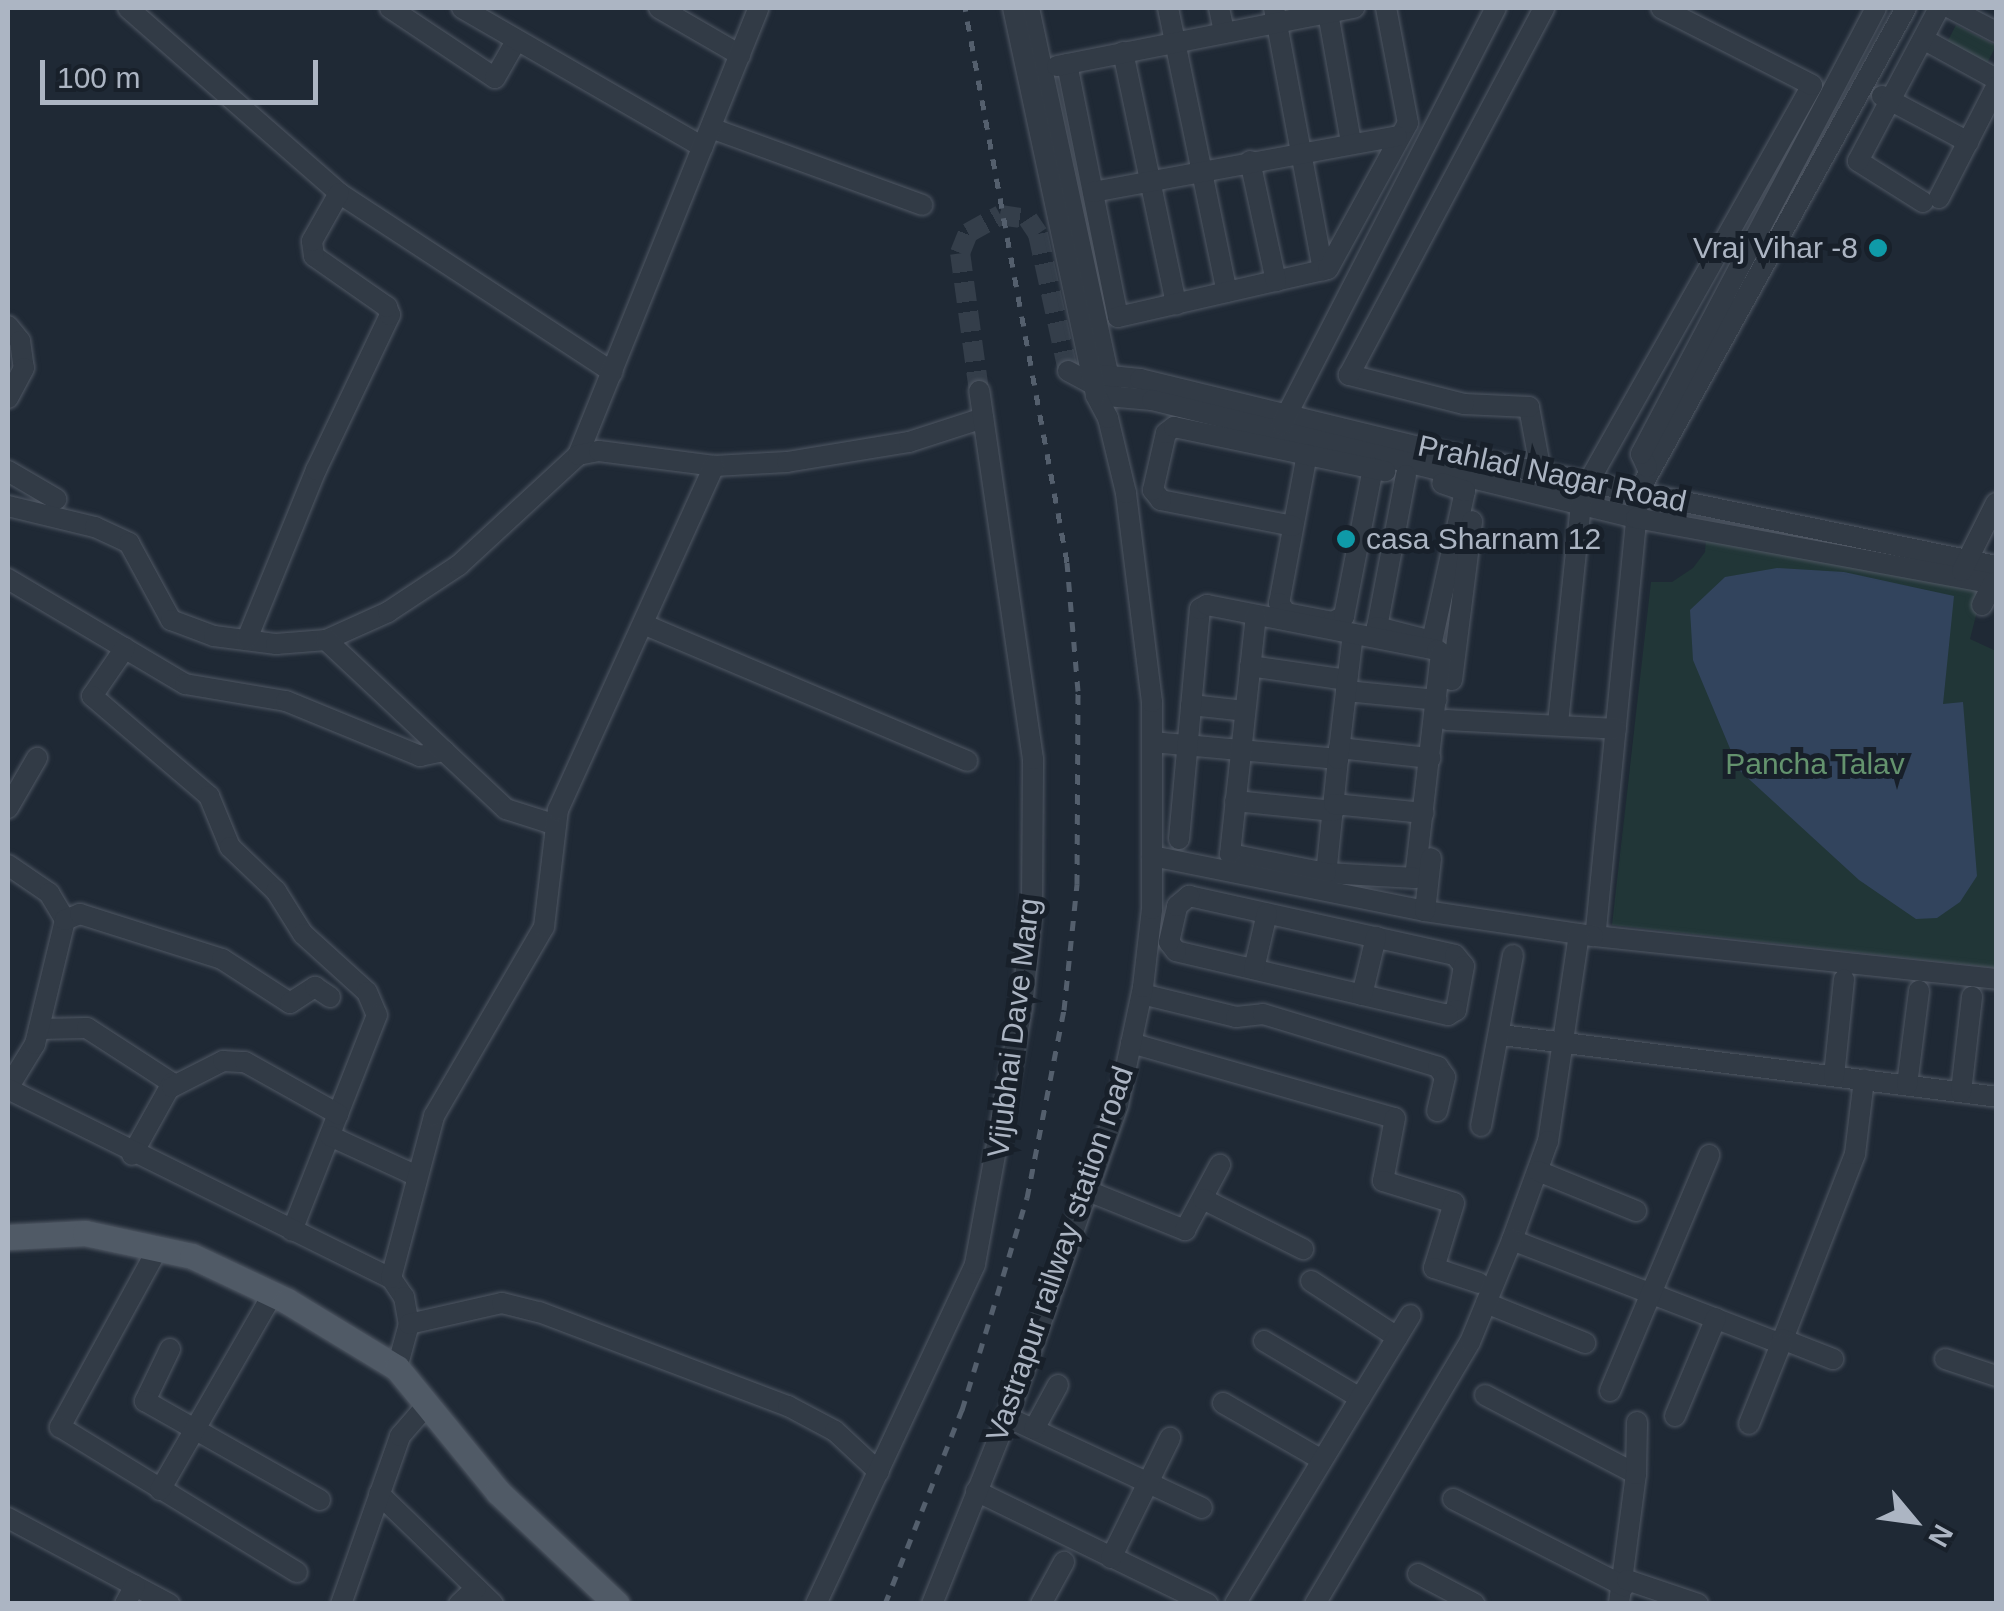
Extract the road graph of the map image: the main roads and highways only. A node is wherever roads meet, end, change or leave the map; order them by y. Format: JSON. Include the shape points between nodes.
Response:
{"nodes":[{"id":1,"x":8,"y":1237,"type":"edge"},
{"id":2,"x":8,"y":1248,"type":"edge"},
{"id":3,"x":420,"y":1410,"type":"junction"},
{"id":4,"x":601,"y":1602,"type":"edge"}],
"edges":[{"from":1,"to":3,"type":"main road","via":[[85,1233],[192,1256],[287,1301],[397,1368]]},
{"from":2,"to":3,"type":"main road","via":[[84,1245],[188,1267],[267,1304],[389,1376]]},
{"from":3,"to":4,"type":"main road","via":[[490,1500]]}]}
